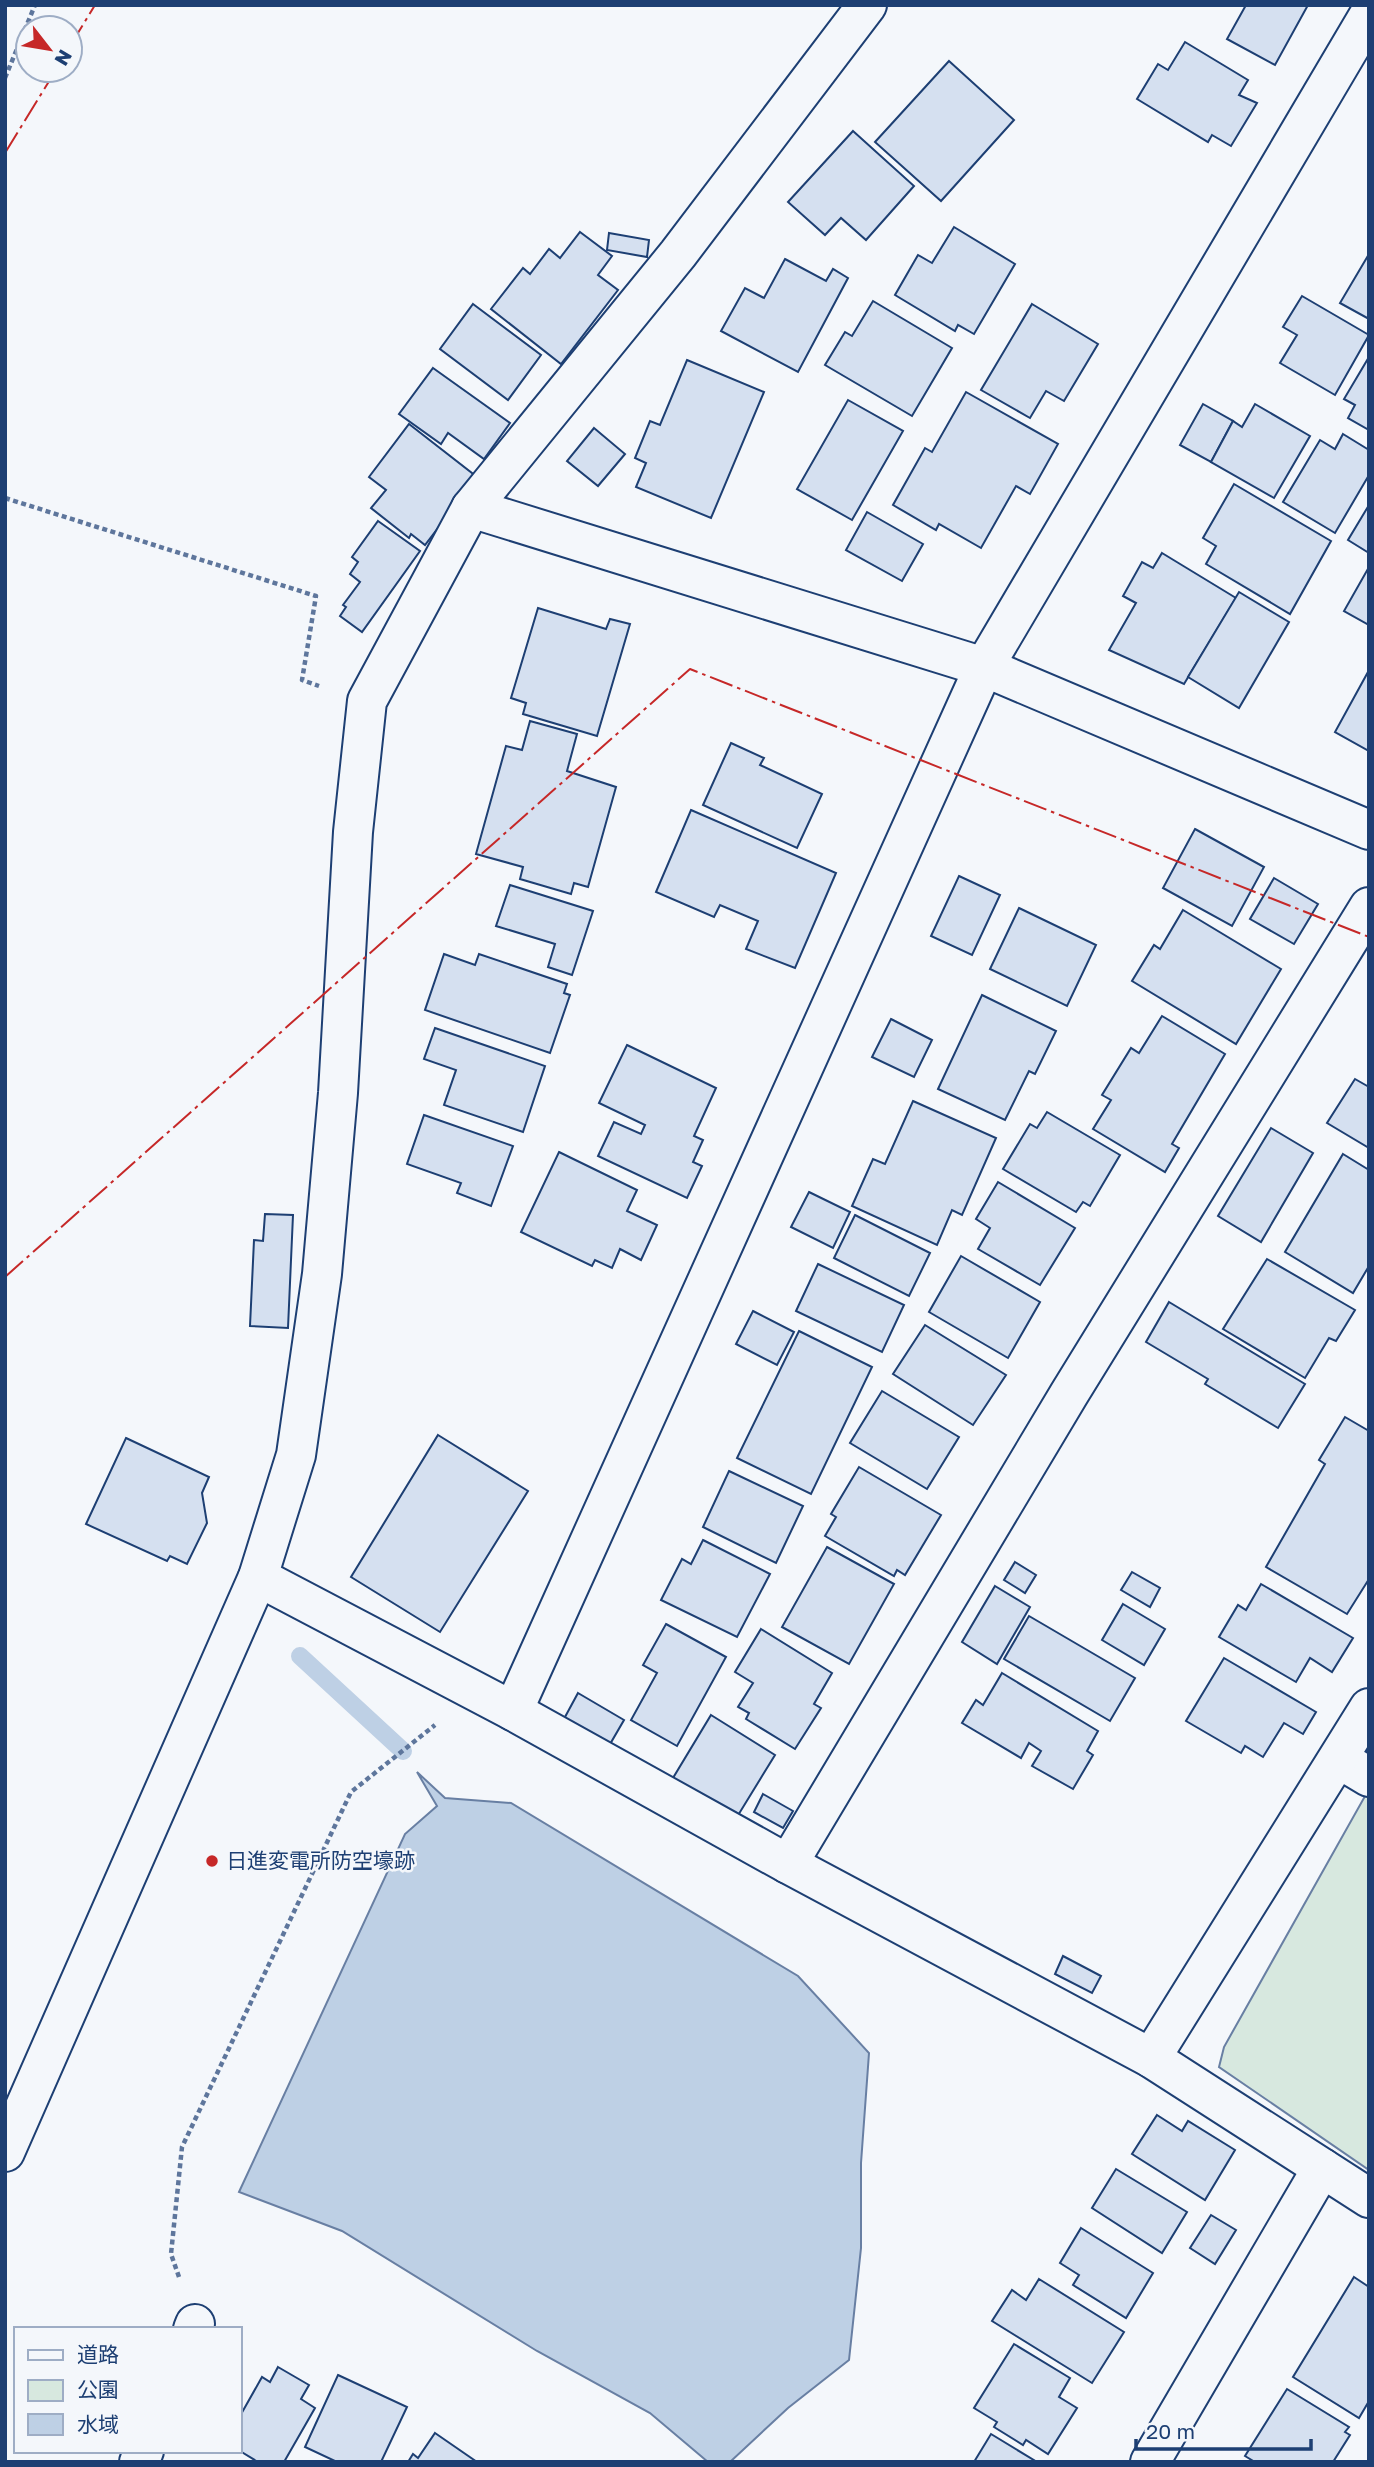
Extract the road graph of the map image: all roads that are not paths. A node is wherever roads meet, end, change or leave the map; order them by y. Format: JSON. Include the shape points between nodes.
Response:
{"nodes":[{"id":1,"x":867,"y":5,"type":"edge"},
{"id":2,"x":1369,"y":15,"type":"edge"},
{"id":3,"x":471,"y":509,"type":"junction"},
{"id":4,"x":984,"y":667,"type":"junction"},
{"id":5,"x":1369,"y":830,"type":"edge"},
{"id":6,"x":1369,"y":907,"type":"edge"},
{"id":7,"x":258,"y":1577,"type":"junction"},
{"id":8,"x":1369,"y":1708,"type":"edge"},
{"id":9,"x":513,"y":1711,"type":"junction"},
{"id":10,"x":1354,"y":1768,"type":"edge"},
{"id":11,"x":788,"y":1864,"type":"junction"},
{"id":12,"x":1151,"y":2058,"type":"junction"},
{"id":13,"x":5,"y":2152,"type":"edge"},
{"id":14,"x":1322,"y":2168,"type":"junction"},
{"id":15,"x":1369,"y":2198,"type":"edge"},
{"id":16,"x":1150,"y":2462,"type":"edge"}],
"edges":[{"from":1,"to":3,"type":"street","via":[[678,254]]},
{"from":2,"to":4,"type":"street"},
{"from":3,"to":4,"type":"street"},
{"from":3,"to":7,"type":"street","via":[[367,701],[353,832],[322,1274],[296,1455]]},
{"from":4,"to":5,"type":"street"},
{"from":4,"to":9,"type":"street"},
{"from":6,"to":11,"type":"street","via":[[1069,1394]]},
{"from":7,"to":9,"type":"street"},
{"from":7,"to":13,"type":"street"},
{"from":8,"to":10,"type":"street"},
{"from":9,"to":11,"type":"street"},
{"from":10,"to":12,"type":"street"},
{"from":11,"to":12,"type":"street"},
{"from":12,"to":14,"type":"street"},
{"from":14,"to":15,"type":"street"},
{"from":14,"to":16,"type":"street"}]}
